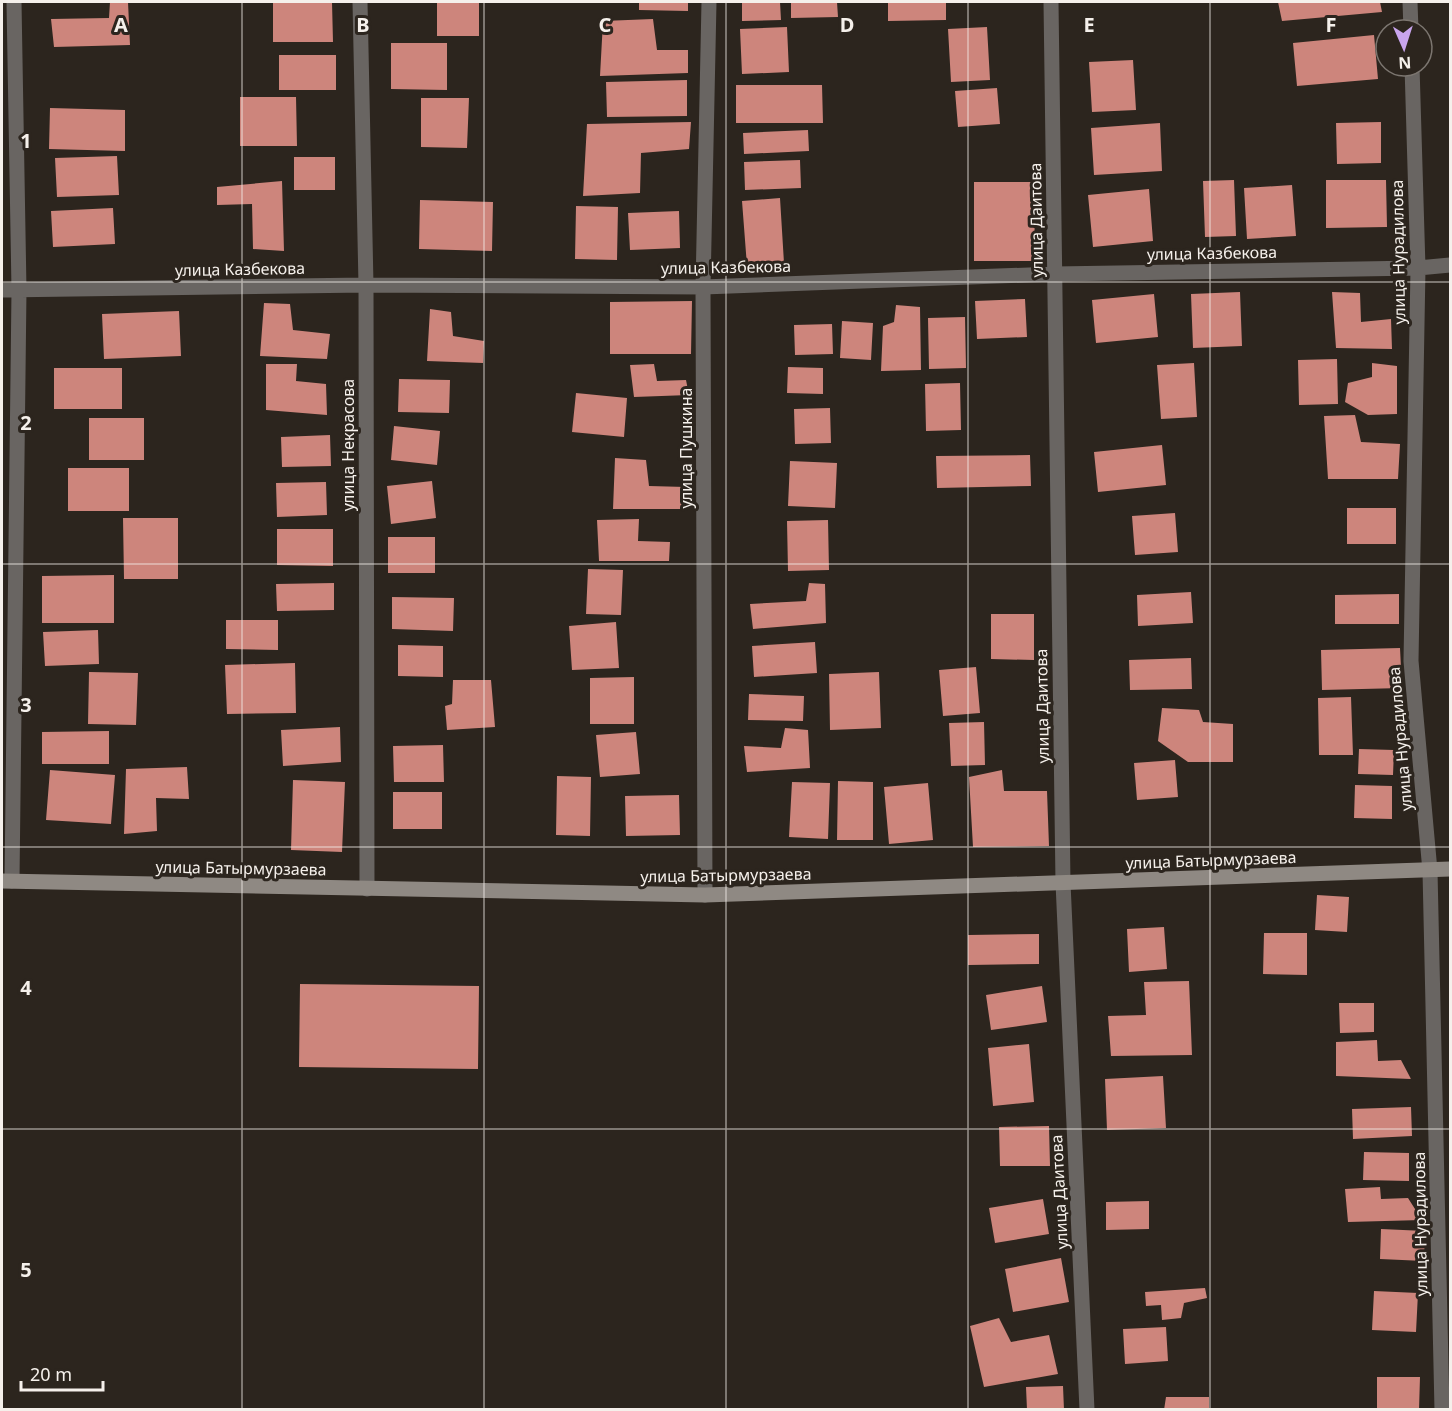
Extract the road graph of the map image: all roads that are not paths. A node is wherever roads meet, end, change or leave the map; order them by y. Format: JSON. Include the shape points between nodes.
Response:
{"nodes":[{"id":1,"x":14,"y":2,"type":"edge"},
{"id":2,"x":360,"y":2,"type":"edge"},
{"id":3,"x":709,"y":2,"type":"edge"},
{"id":4,"x":1051,"y":2,"type":"edge"},
{"id":5,"x":1410,"y":2,"type":"edge"},
{"id":6,"x":1411,"y":18,"type":"edge"},
{"id":7,"x":1412,"y":78,"type":"edge"},
{"id":8,"x":1450,"y":265,"type":"edge"},
{"id":9,"x":1419,"y":267,"type":"junction"},
{"id":10,"x":1055,"y":274,"type":"junction"},
{"id":11,"x":366,"y":285,"type":"junction"},
{"id":12,"x":703,"y":287,"type":"junction"},
{"id":13,"x":2,"y":290,"type":"edge"},
{"id":14,"x":19,"y":290,"type":"junction"},
{"id":15,"x":1450,"y":869,"type":"edge"},
{"id":16,"x":1430,"y":871,"type":"junction"},
{"id":17,"x":7,"y":881,"type":"edge"},
{"id":18,"x":1063,"y":883,"type":"junction"},
{"id":19,"x":367,"y":889,"type":"junction"},
{"id":20,"x":705,"y":895,"type":"junction"},
{"id":21,"x":1087,"y":1410,"type":"edge"},
{"id":22,"x":1442,"y":1410,"type":"edge"}],
"edges":[{"from":1,"to":14,"type":"street"},
{"from":2,"to":11,"type":"street","name":"улица Некрасова"},
{"from":3,"to":12,"type":"street","name":"улица Пушкина"},
{"from":4,"to":10,"type":"street","name":"улица Даитова"},
{"from":5,"to":6,"type":"street"},
{"from":7,"to":9,"type":"street","name":"улица Нурадилова"},
{"from":8,"to":9,"type":"street","name":"улица Казбекова"},
{"from":9,"to":10,"type":"street","name":"улица Казбекова"},
{"from":9,"to":16,"type":"street","name":"улица Нурадилова","via":[[1411,661]]},
{"from":10,"to":12,"type":"street","name":"улица Казбекова"},
{"from":10,"to":18,"type":"street","name":"улица Даитова"},
{"from":11,"to":12,"type":"street","name":"улица Казбекова"},
{"from":11,"to":14,"type":"street","name":"улица Казбекова"},
{"from":11,"to":19,"type":"street","name":"улица Некрасова"},
{"from":12,"to":20,"type":"street","name":"улица Пушкина"},
{"from":13,"to":14,"type":"street","name":"улица Казбекова"},
{"from":14,"to":17,"type":"street"},
{"from":15,"to":16,"type":"street","name":"улица Батырмурзаева"},
{"from":16,"to":18,"type":"street","name":"улица Батырмурзаева"},
{"from":16,"to":22,"type":"street","name":"улица Нурадилова"},
{"from":17,"to":19,"type":"street","name":"улица Батырмурзаева"},
{"from":18,"to":20,"type":"street","name":"улица Батырмурзаева"},
{"from":18,"to":21,"type":"street","name":"улица Даитова"},
{"from":19,"to":20,"type":"street","name":"улица Батырмурзаева"}]}
